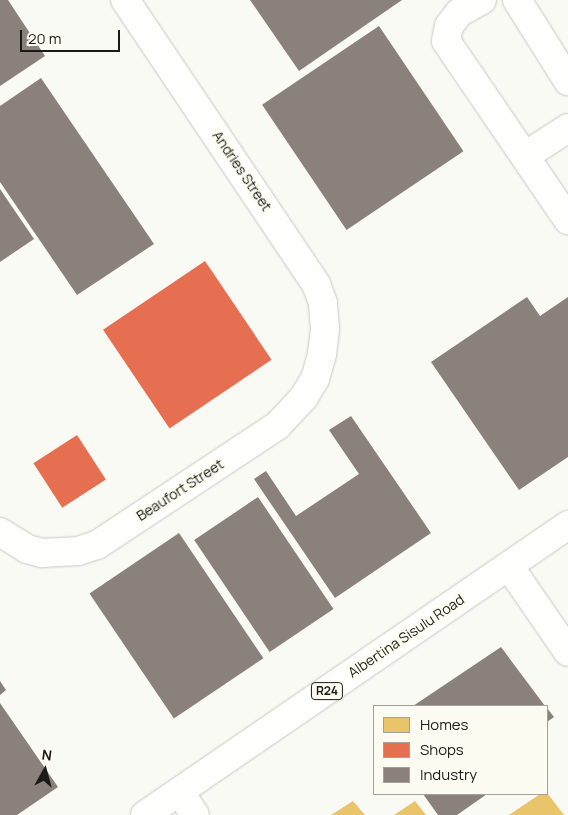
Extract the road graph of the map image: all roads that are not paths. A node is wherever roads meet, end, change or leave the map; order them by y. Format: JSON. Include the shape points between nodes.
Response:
{"nodes":[{"id":1,"x":125,"y":0,"type":"edge"},
{"id":2,"x":482,"y":0,"type":"edge"},
{"id":3,"x":518,"y":0,"type":"edge"},
{"id":4,"x":568,"y":81,"type":"edge"},
{"id":5,"x":568,"y":128,"type":"edge"},
{"id":6,"x":525,"y":156,"type":"junction"},
{"id":7,"x":568,"y":220,"type":"edge"},
{"id":8,"x":322,"y":354,"type":"joint"},
{"id":9,"x":568,"y":526,"type":"edge"},
{"id":10,"x":0,"y":532,"type":"edge"},
{"id":11,"x":509,"y":566,"type":"junction"},
{"id":12,"x":568,"y":652,"type":"edge"},
{"id":13,"x":180,"y":792,"type":"junction"},
{"id":14,"x":145,"y":815,"type":"edge"},
{"id":15,"x":195,"y":815,"type":"edge"}],
"edges":[{"from":1,"to":8,"type":"street","name":"Andries Street","via":[[316,284],[324,320]]},
{"from":2,"to":6,"type":"street","via":[[459,13],[449,26],[446,41]]},
{"from":3,"to":4,"type":"street"},
{"from":5,"to":6,"type":"street"},
{"from":6,"to":7,"type":"street"},
{"from":8,"to":10,"type":"street","name":"Beaufort Street","via":[[315,379],[304,397],[278,425],[97,545],[78,551],[42,553],[27,550]]},
{"from":9,"to":11,"type":"street","name":"Albertina Sisulu Road","number":"R24"},
{"from":11,"to":12,"type":"street"},
{"from":11,"to":13,"type":"street","name":"Albertina Sisulu Road","number":"R24"},
{"from":13,"to":14,"type":"street","name":"Albertina Sisulu Road","number":"R24"},
{"from":13,"to":15,"type":"street"}]}
